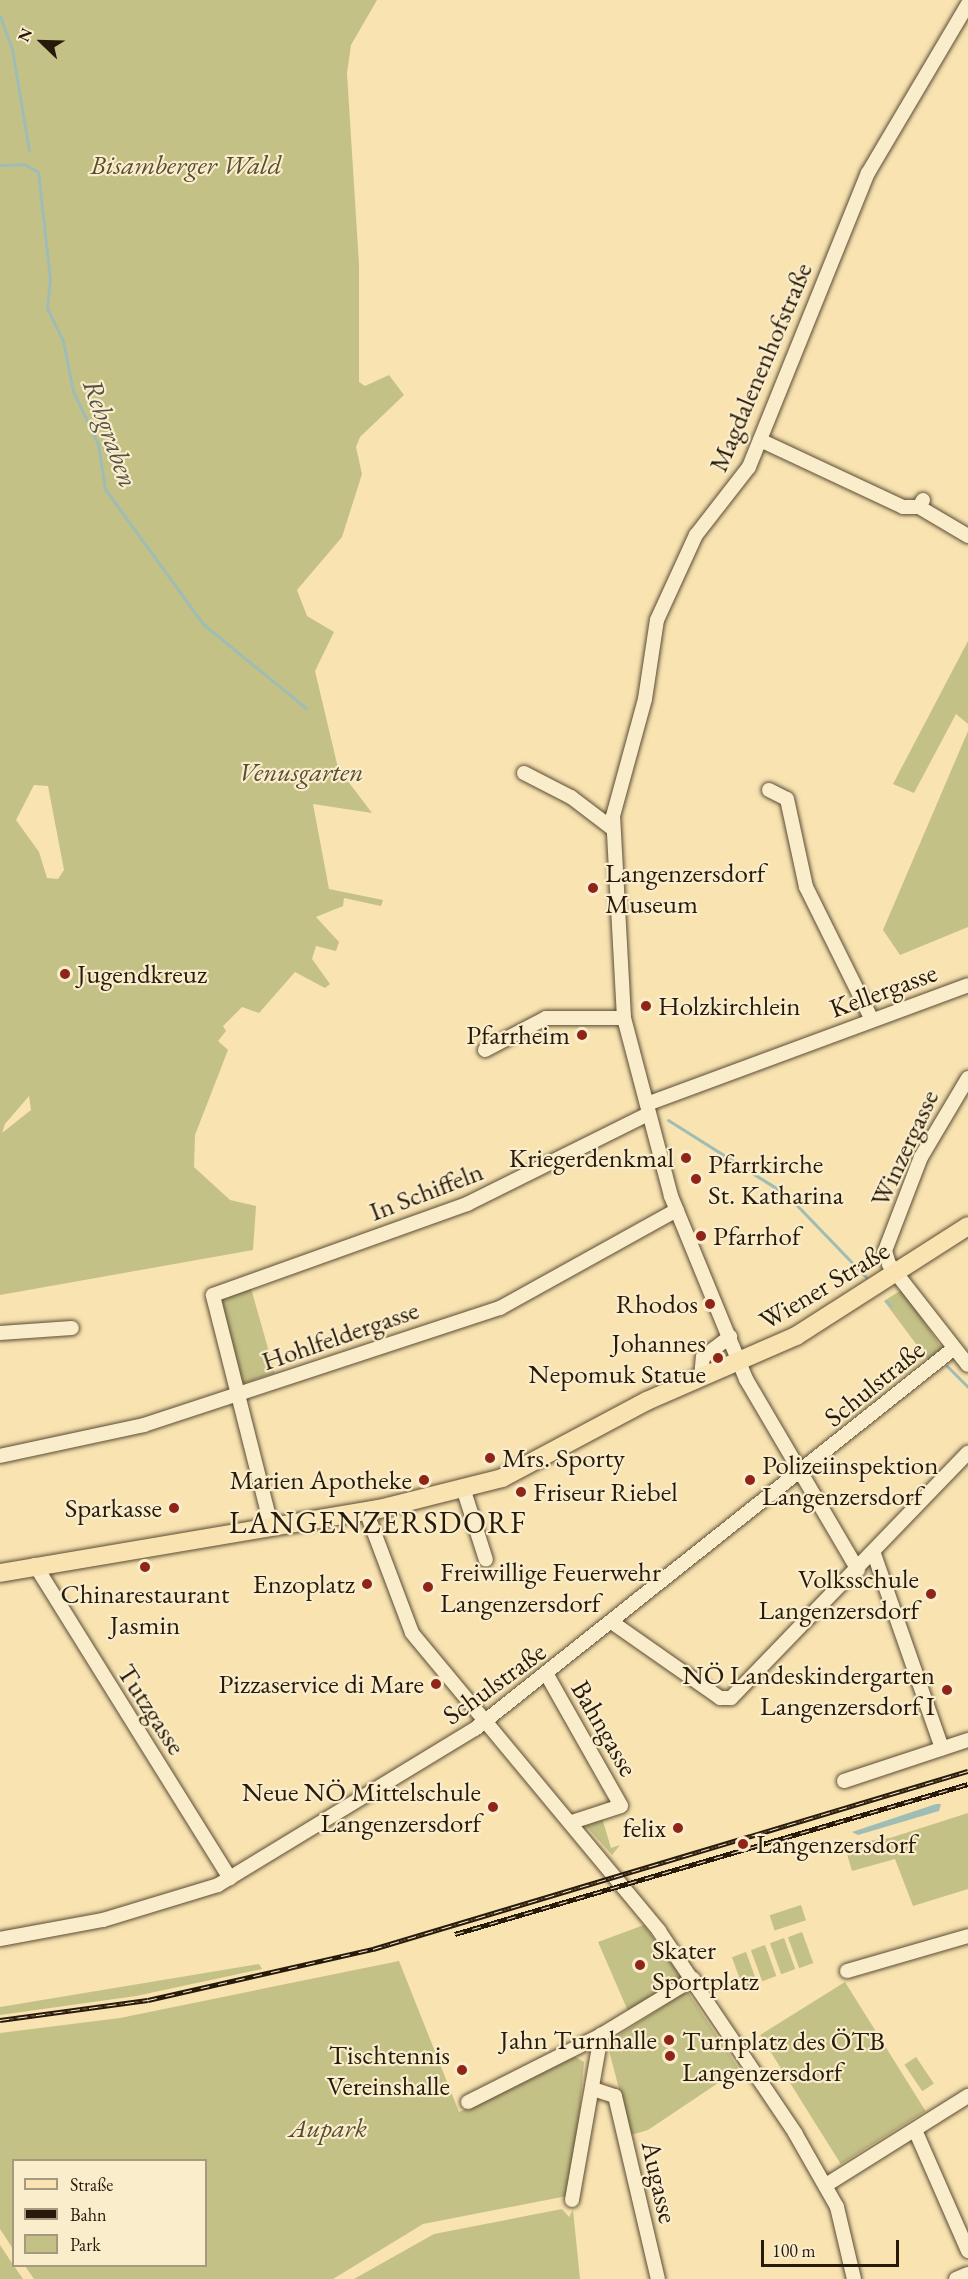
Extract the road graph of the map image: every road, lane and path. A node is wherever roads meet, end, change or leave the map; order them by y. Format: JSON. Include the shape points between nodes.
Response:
{"nodes":[{"id":1,"x":968,"y":3,"type":"edge"},
{"id":2,"x":760,"y":440,"type":"junction"},
{"id":3,"x":968,"y":536,"type":"edge"},
{"id":4,"x":524,"y":773,"type":"dead end"},
{"id":5,"x":769,"y":790,"type":"dead end"},
{"id":6,"x":613,"y":829,"type":"junction"},
{"id":7,"x":968,"y":985,"type":"edge"},
{"id":8,"x":624,"y":1018,"type":"junction"},
{"id":9,"x":871,"y":1018,"type":"junction"},
{"id":10,"x":485,"y":1050,"type":"dead end"},
{"id":11,"x":968,"y":1078,"type":"edge"},
{"id":12,"x":647,"y":1109,"type":"junction"},
{"id":13,"x":677,"y":1210,"type":"junction"},
{"id":14,"x":968,"y":1226,"type":"edge"},
{"id":15,"x":897,"y":1273,"type":"junction"},
{"id":16,"x":72,"y":1328,"type":"dead end"},
{"id":17,"x":0,"y":1333,"type":"edge"},
{"id":18,"x":730,"y":1337,"type":"junction"},
{"id":19,"x":953,"y":1349,"type":"junction"},
{"id":20,"x":739,"y":1364,"type":"junction"},
{"id":21,"x":968,"y":1365,"type":"edge"},
{"id":22,"x":701,"y":1378,"type":"junction"},
{"id":23,"x":237,"y":1396,"type":"junction"},
{"id":24,"x":968,"y":1454,"type":"edge"},
{"id":25,"x":0,"y":1456,"type":"edge"},
{"id":26,"x":801,"y":1473,"type":"junction"},
{"id":27,"x":464,"y":1491,"type":"junction"},
{"id":28,"x":366,"y":1511,"type":"junction"},
{"id":29,"x":271,"y":1525,"type":"junction"},
{"id":30,"x":874,"y":1554,"type":"junction"},
{"id":31,"x":486,"y":1560,"type":"dead end"},
{"id":32,"x":35,"y":1565,"type":"junction"},
{"id":33,"x":858,"y":1570,"type":"junction"},
{"id":34,"x":0,"y":1573,"type":"edge"},
{"id":35,"x":613,"y":1623,"type":"junction"},
{"id":36,"x":547,"y":1675,"type":"junction"},
{"id":37,"x":485,"y":1723,"type":"junction"},
{"id":38,"x":967,"y":1743,"type":"edge"},
{"id":39,"x":942,"y":1748,"type":"junction"},
{"id":40,"x":844,"y":1781,"type":"dead end"},
{"id":41,"x":572,"y":1822,"type":"junction"},
{"id":42,"x":230,"y":1878,"type":"junction"},
{"id":43,"x":968,"y":1936,"type":"edge"},
{"id":44,"x":0,"y":1939,"type":"edge"},
{"id":45,"x":847,"y":1971,"type":"dead end"},
{"id":46,"x":693,"y":1979,"type":"junction"},
{"id":47,"x":601,"y":2035,"type":"junction"},
{"id":48,"x":592,"y":2089,"type":"junction"},
{"id":49,"x":968,"y":2096,"type":"edge"},
{"id":50,"x":468,"y":2102,"type":"dead end"},
{"id":51,"x":915,"y":2130,"type":"junction"},
{"id":52,"x":826,"y":2185,"type":"junction"},
{"id":53,"x":572,"y":2200,"type":"dead end"},
{"id":54,"x":968,"y":2251,"type":"edge"},
{"id":55,"x":968,"y":2274,"type":"edge"},
{"id":56,"x":658,"y":2279,"type":"edge"},
{"id":57,"x":854,"y":2279,"type":"edge"},
{"id":58,"x":956,"y":2279,"type":"edge"}],
"edges":[{"from":1,"to":2,"type":"street","name":"Magdalenenhofstraße","via":[[864,180]]},
{"from":2,"to":3,"type":"street","via":[[903,507],[921,504]]},
{"from":2,"to":6,"type":"street","name":"Magdalenenhofstraße","via":[[742,478],[696,535],[657,620],[645,699],[615,802]]},
{"from":4,"to":6,"type":"street","via":[[571,797]]},
{"from":5,"to":9,"type":"street","via":[[788,802],[806,887]]},
{"from":6,"to":8,"type":"street","name":"Magdalenenhofstraße"},
{"from":7,"to":9,"type":"street","name":"Kellergasse"},
{"from":8,"to":10,"type":"street","via":[[546,1018]]},
{"from":8,"to":12,"type":"street","name":"Magdalenenhofstraße"},
{"from":9,"to":12,"type":"street","name":"Kellergasse"},
{"from":11,"to":15,"type":"street","name":"Winzergasse","via":[[921,1157],[889,1237],[886,1256]]},
{"from":12,"to":13,"type":"street","name":"Magdalenenhofstraße"},
{"from":12,"to":23,"type":"street","name":"In Schiffeln","via":[[467,1204],[213,1295]]},
{"from":13,"to":18,"type":"street","name":"Magdalenenhofstraße"},
{"from":13,"to":23,"type":"street","name":"Hohlfeldergasse","via":[[500,1308]]},
{"from":14,"to":15,"type":"main road","name":"Wiener Straße"},
{"from":15,"to":19,"type":"street","name":"Winzergasse"},
{"from":15,"to":20,"type":"main road","name":"Wiener Straße","via":[[796,1336]]},
{"from":16,"to":17,"type":"street"},
{"from":18,"to":20,"type":"street","name":"Magdalenenhofstraße"},
{"from":18,"to":22,"type":"street","name":"Wiener Straße","via":[[704,1358]]},
{"from":19,"to":21,"type":"street","name":"Winzergasse"},
{"from":19,"to":26,"type":"street","name":"Schulstraße"},
{"from":20,"to":22,"type":"main road","name":"Wiener Straße"},
{"from":20,"to":26,"type":"street","name":"Magdalenenhofstraße"},
{"from":22,"to":27,"type":"main road","name":"Wiener Straße","via":[[647,1401],[527,1468]]},
{"from":23,"to":25,"type":"street","name":"Hohlfeldergasse","via":[[144,1425]]},
{"from":23,"to":29,"type":"street"},
{"from":24,"to":30,"type":"street"},
{"from":26,"to":33,"type":"street","name":"Magdalenenhofstraße"},
{"from":26,"to":35,"type":"street","name":"Schulstraße"},
{"from":27,"to":28,"type":"main road","name":"Wiener Straße"},
{"from":27,"to":31,"type":"street"},
{"from":28,"to":29,"type":"main road","name":"Wiener Straße"},
{"from":28,"to":37,"type":"street","via":[[405,1622]]},
{"from":29,"to":32,"type":"main road","name":"Wiener Straße"},
{"from":30,"to":33,"type":"street"},
{"from":30,"to":39,"type":"street"},
{"from":32,"to":34,"type":"main road","name":"Wiener Straße"},
{"from":32,"to":42,"type":"street","name":"Tutzgasse"},
{"from":33,"to":35,"type":"street","via":[[732,1698],[720,1698]]},
{"from":35,"to":36,"type":"street","name":"Schulstraße"},
{"from":36,"to":37,"type":"street","name":"Schulstraße"},
{"from":36,"to":41,"type":"street","name":"Bahngasse","via":[[621,1806]]},
{"from":37,"to":41,"type":"street"},
{"from":37,"to":42,"type":"street","name":"Schulstraße"},
{"from":38,"to":39,"type":"street"},
{"from":39,"to":40,"type":"street"},
{"from":41,"to":46,"type":"street"},
{"from":42,"to":44,"type":"street","name":"Schulstraße","via":[[192,1895],[103,1920]]},
{"from":43,"to":45,"type":"street"},
{"from":46,"to":47,"type":"street"},
{"from":46,"to":52,"type":"street"},
{"from":47,"to":48,"type":"street"},
{"from":47,"to":50,"type":"street"},
{"from":48,"to":53,"type":"street"},
{"from":48,"to":56,"type":"street","name":"Augasse","via":[[615,2096]]},
{"from":49,"to":51,"type":"street"},
{"from":51,"to":52,"type":"street"},
{"from":51,"to":54,"type":"street"},
{"from":52,"to":57,"type":"street","via":[[845,2233]]},
{"from":55,"to":58,"type":"street"}]}
